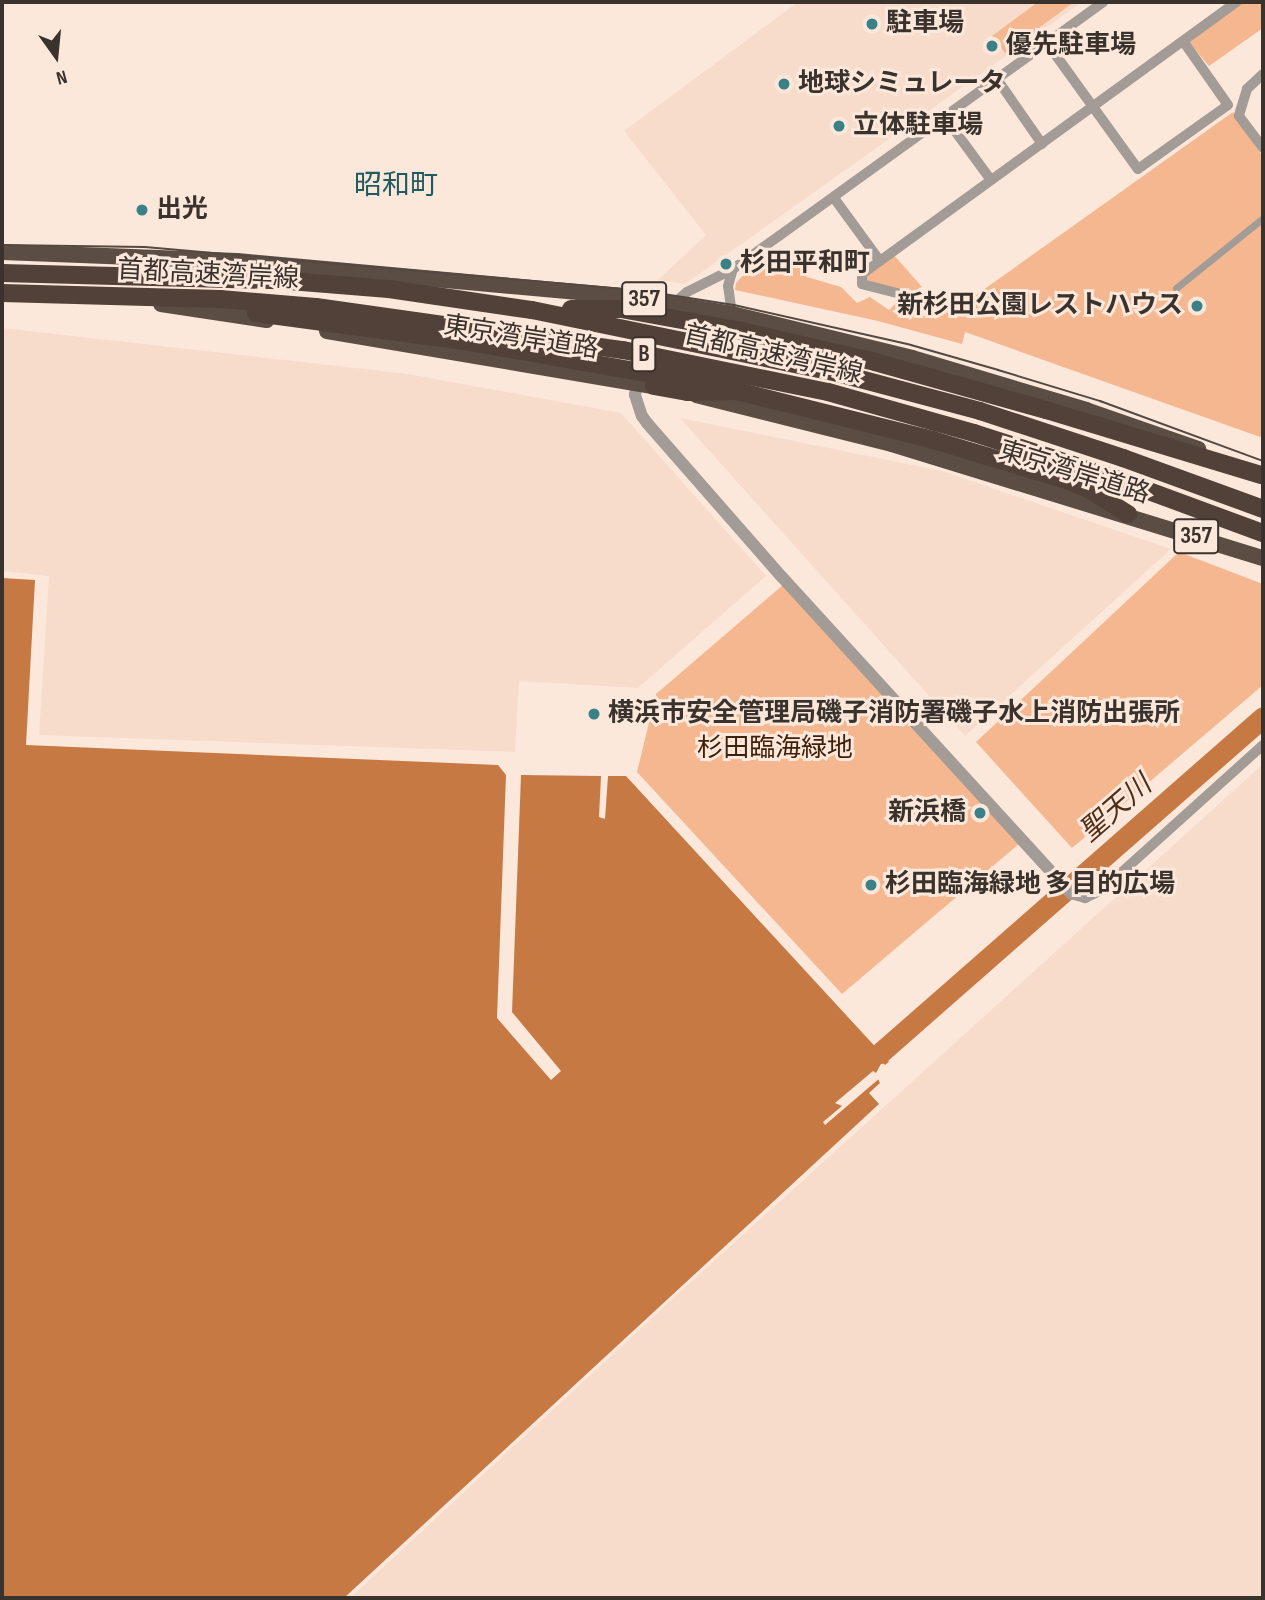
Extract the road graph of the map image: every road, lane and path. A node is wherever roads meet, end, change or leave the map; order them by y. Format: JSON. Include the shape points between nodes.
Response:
{"nodes":[{"id":1,"x":1103,"y":2,"type":"edge"},
{"id":2,"x":1237,"y":2,"type":"edge"},
{"id":3,"x":1183,"y":41,"type":"junction"},
{"id":4,"x":1047,"y":43,"type":"junction"},
{"id":5,"x":1263,"y":74,"type":"edge"},
{"id":6,"x":997,"y":79,"type":"junction"},
{"id":7,"x":1093,"y":107,"type":"junction"},
{"id":8,"x":944,"y":116,"type":"junction"},
{"id":9,"x":1042,"y":144,"type":"junction"},
{"id":10,"x":1263,"y":148,"type":"edge"},
{"id":11,"x":991,"y":180,"type":"junction"},
{"id":12,"x":834,"y":198,"type":"junction"},
{"id":13,"x":1263,"y":218,"type":"edge"},
{"id":14,"x":2,"y":252,"type":"edge"},
{"id":15,"x":880,"y":261,"type":"junction"},
{"id":16,"x":733,"y":269,"type":"junction"},
{"id":17,"x":2,"y":273,"type":"edge"},
{"id":18,"x":1176,"y":289,"type":"dead end"},
{"id":19,"x":2,"y":295,"type":"edge"},
{"id":20,"x":135,"y":297,"type":"junction"},
{"id":21,"x":932,"y":302,"type":"dead end"},
{"id":22,"x":673,"y":304,"type":"junction"},
{"id":23,"x":533,"y":310,"type":"junction"},
{"id":24,"x":732,"y":314,"type":"junction"},
{"id":25,"x":637,"y":382,"type":"junction"},
{"id":26,"x":1262,"y":475,"type":"edge"},
{"id":27,"x":1263,"y":509,"type":"edge"},
{"id":28,"x":1128,"y":514,"type":"junction"},
{"id":29,"x":1263,"y":533,"type":"edge"},
{"id":30,"x":1263,"y":558,"type":"edge"},
{"id":31,"x":1263,"y":745,"type":"edge"},
{"id":32,"x":1071,"y":894,"type":"joint"}],
"edges":[{"from":1,"to":4,"type":"street"},
{"from":2,"to":3,"type":"street"},
{"from":3,"to":7,"type":"street"},
{"from":3,"to":7,"type":"street","via":[[1228,105],[1139,169]]},
{"from":4,"to":6,"type":"street"},
{"from":4,"to":7,"type":"street"},
{"from":5,"to":10,"type":"street","via":[[1247,89],[1239,116]]},
{"from":6,"to":8,"type":"street"},
{"from":6,"to":9,"type":"street"},
{"from":7,"to":9,"type":"street"},
{"from":8,"to":11,"type":"street"},
{"from":8,"to":12,"type":"street"},
{"from":9,"to":11,"type":"street"},
{"from":11,"to":15,"type":"street"},
{"from":12,"to":15,"type":"street"},
{"from":12,"to":16,"type":"street"},
{"from":13,"to":18,"type":"street"},
{"from":14,"to":22,"type":"highway","name":"東京湾岸道路","number":"357","via":[[237,261]]},
{"from":15,"to":21,"type":"street","via":[[862,274],[862,284]]},
{"from":16,"to":22,"type":"street"},
{"from":16,"to":24,"type":"street","via":[[728,286]]},
{"from":17,"to":23,"type":"highway","name":"首都高速湾岸線","number":"B","via":[[277,280],[388,289]]},
{"from":19,"to":20,"type":"highway","name":"首都高速湾岸線","number":"B","bridge":true},
{"from":19,"to":25,"type":"highway","name":"東京湾岸道路","number":"357","via":[[159,304]]},
{"from":20,"to":28,"type":"highway","number":"357","bridge":true,"via":[[524,352],[737,391],[933,440],[1069,481]]},
{"from":20,"to":29,"type":"highway","name":"首都高速湾岸線","number":"B","bridge":true,"via":[[316,307],[623,350],[740,373],[974,433]]},
{"from":22,"to":24,"type":"highway","name":"東京湾岸道路","number":"357"},
{"from":22,"to":25,"type":"street"},
{"from":23,"to":26,"type":"highway","number":"B","bridge":true,"via":[[621,309],[742,331],[875,362]]},
{"from":23,"to":27,"type":"highway","name":"首都高速湾岸線","number":"B","bridge":true,"via":[[733,349],[955,404]]},
{"from":24,"to":26,"type":"highway","name":"東京湾岸道路","number":"357","via":[[1004,384],[1180,442]]},
{"from":25,"to":28,"type":"highway","name":"東京湾岸道路","number":"357","via":[[892,444]]},
{"from":25,"to":32,"type":"street","via":[[638,406],[647,423]]},
{"from":28,"to":30,"type":"highway","name":"東京湾岸道路","number":"357"},
{"from":31,"to":32,"type":"street","via":[[1102,890],[1085,898]]}]}
